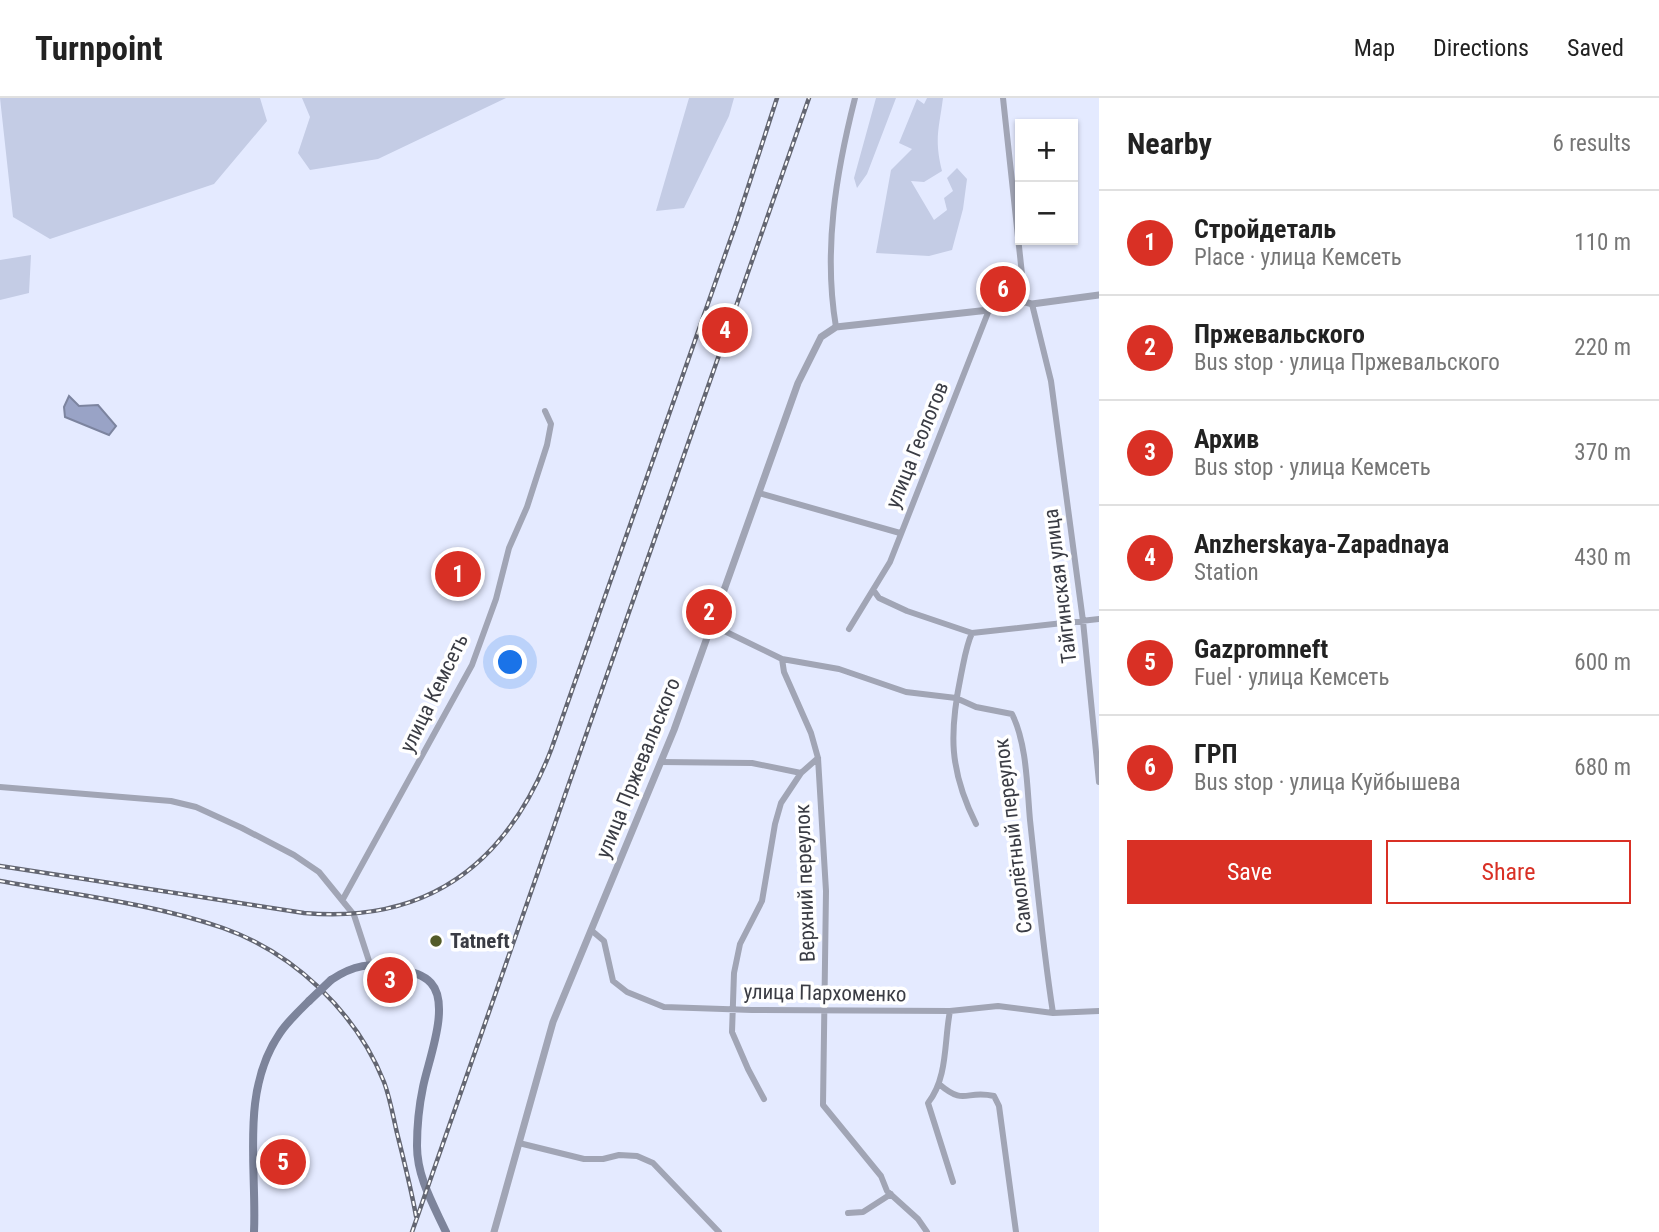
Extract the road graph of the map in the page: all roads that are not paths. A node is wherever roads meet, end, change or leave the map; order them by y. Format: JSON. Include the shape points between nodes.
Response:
{"nodes":[{"id":1,"x":855,"y":98,"type":"edge"},
{"id":2,"x":1003,"y":98,"type":"edge"},
{"id":3,"x":1099,"y":295,"type":"edge"},
{"id":4,"x":1029,"y":303,"type":"junction"},
{"id":5,"x":989,"y":310,"type":"junction"},
{"id":6,"x":836,"y":327,"type":"junction"},
{"id":7,"x":545,"y":411,"type":"dead end"},
{"id":8,"x":758,"y":494,"type":"junction"},
{"id":9,"x":900,"y":533,"type":"junction"},
{"id":10,"x":874,"y":591,"type":"junction"},
{"id":11,"x":1099,"y":619,"type":"edge"},
{"id":12,"x":1083,"y":621,"type":"junction"},
{"id":13,"x":712,"y":625,"type":"junction"},
{"id":14,"x":849,"y":629,"type":"dead end"},
{"id":15,"x":972,"y":633,"type":"junction"},
{"id":16,"x":782,"y":659,"type":"junction"},
{"id":17,"x":956,"y":698,"type":"junction"},
{"id":18,"x":818,"y":758,"type":"junction"},
{"id":19,"x":661,"y":762,"type":"junction"},
{"id":20,"x":801,"y":773,"type":"junction"},
{"id":21,"x":1099,"y":782,"type":"edge"},
{"id":22,"x":0,"y":786,"type":"edge"},
{"id":23,"x":975,"y":824,"type":"dead end"},
{"id":24,"x":341,"y":897,"type":"junction"},
{"id":25,"x":591,"y":930,"type":"junction"},
{"id":26,"x":370,"y":964,"type":"junction"},
{"id":27,"x":734,"y":1009,"type":"junction"},
{"id":28,"x":824,"y":1010,"type":"junction"},
{"id":29,"x":950,"y":1011,"type":"junction"},
{"id":30,"x":1099,"y":1011,"type":"edge"},
{"id":31,"x":1053,"y":1013,"type":"junction"},
{"id":32,"x":939,"y":1084,"type":"junction"},
{"id":33,"x":764,"y":1099,"type":"dead end"},
{"id":34,"x":519,"y":1143,"type":"junction"},
{"id":35,"x":953,"y":1182,"type":"dead end"},
{"id":36,"x":891,"y":1194,"type":"junction"},
{"id":37,"x":848,"y":1213,"type":"dead end"},
{"id":38,"x":254,"y":1232,"type":"edge"},
{"id":39,"x":446,"y":1232,"type":"edge"},
{"id":40,"x":494,"y":1232,"type":"edge"},
{"id":41,"x":719,"y":1232,"type":"edge"},
{"id":42,"x":927,"y":1232,"type":"edge"},
{"id":43,"x":1016,"y":1232,"type":"edge"}],
"edges":[{"from":1,"to":6,"type":"street","via":[[835,193],[830,264]]},
{"from":2,"to":4,"type":"street","name":"Тайгинская улица"},
{"from":3,"to":4,"type":"street"},
{"from":4,"to":5,"type":"street"},
{"from":4,"to":12,"type":"street","name":"Тайгинская улица","via":[[1051,381]]},
{"from":5,"to":6,"type":"street"},
{"from":5,"to":9,"type":"street","name":"улица Геологов"},
{"from":6,"to":8,"type":"street","name":"улица Пржевальского","via":[[821,337],[812,351]]},
{"from":7,"to":24,"type":"street","name":"улица Кемсеть","via":[[551,424],[547,445],[472,665]]},
{"from":8,"to":9,"type":"street"},
{"from":8,"to":13,"type":"street","name":"улица Пржевальского"},
{"from":9,"to":10,"type":"street","name":"улица Геологов"},
{"from":10,"to":14,"type":"street","name":"улица Геологов"},
{"from":10,"to":15,"type":"street","via":[[908,611]]},
{"from":11,"to":12,"type":"street"},
{"from":12,"to":15,"type":"street"},
{"from":12,"to":21,"type":"street","name":"Тайгинская улица"},
{"from":13,"to":16,"type":"street","name":"Самолётный переулок"},
{"from":13,"to":19,"type":"street","name":"улица Пржевальского"},
{"from":15,"to":17,"type":"street","name":"Самолётный переулок"},
{"from":16,"to":17,"type":"street","name":"Самолётный переулок","via":[[839,669],[906,692]]},
{"from":16,"to":18,"type":"street"},
{"from":17,"to":23,"type":"street","name":"Самолётный переулок","via":[[954,769]]},
{"from":17,"to":31,"type":"street","name":"Самолётный переулок","via":[[1012,714],[1017,723]]},
{"from":18,"to":20,"type":"street"},
{"from":18,"to":28,"type":"street","name":"Верхний переулок","via":[[826,891]]},
{"from":19,"to":20,"type":"street","via":[[752,763]]},
{"from":19,"to":25,"type":"street","name":"улица Пржевальского"},
{"from":20,"to":27,"type":"street","via":[[781,803],[762,901],[740,944]]},
{"from":22,"to":24,"type":"street","via":[[195,807],[308,864]]},
{"from":24,"to":26,"type":"street","via":[[354,915]]},
{"from":25,"to":27,"type":"street","name":"улица Пархоменко","via":[[604,942],[613,981],[627,992],[664,1007]]},
{"from":25,"to":34,"type":"street","name":"улица Пржевальского","via":[[553,1021]]},
{"from":26,"to":38,"type":"main road","bridge":true,"via":[[331,980],[280,1032],[264,1065],[252,1135]]},
{"from":26,"to":39,"type":"main road","via":[[418,975],[430,982],[438,998],[417,1144],[422,1181]]},
{"from":27,"to":28,"type":"street","name":"улица Пархоменко"},
{"from":27,"to":33,"type":"street","via":[[732,1032]]},
{"from":28,"to":29,"type":"street","name":"улица Пархоменко"},
{"from":28,"to":36,"type":"street","name":"Верхний переулок","via":[[823,1105]]},
{"from":29,"to":31,"type":"street","name":"улица Пархоменко","via":[[998,1006]]},
{"from":29,"to":32,"type":"street"},
{"from":30,"to":31,"type":"street","name":"улица Пархоменко"},
{"from":32,"to":35,"type":"street","via":[[928,1103]]},
{"from":32,"to":43,"type":"street","via":[[960,1098],[982,1093],[993,1096],[999,1106]]},
{"from":34,"to":40,"type":"street","name":"улица Пржевальского"},
{"from":34,"to":41,"type":"street","via":[[584,1159],[637,1156],[653,1163]]},
{"from":36,"to":37,"type":"street","via":[[863,1212]]},
{"from":36,"to":42,"type":"street","name":"Верхний переулок"}]}
